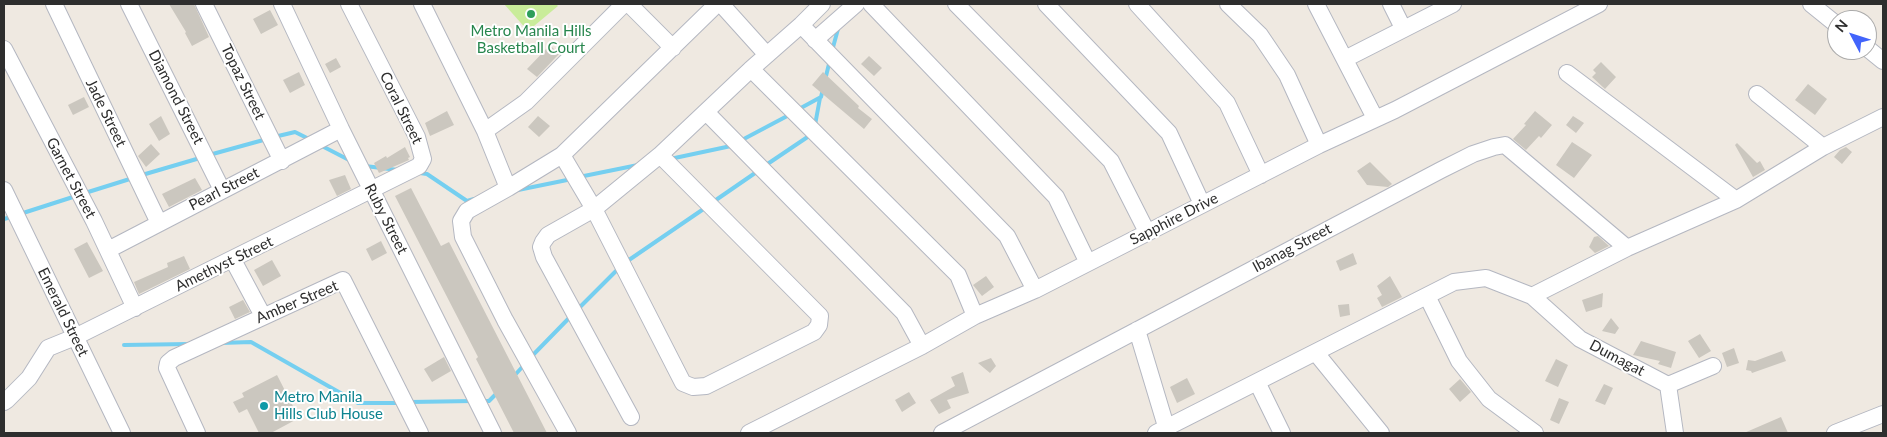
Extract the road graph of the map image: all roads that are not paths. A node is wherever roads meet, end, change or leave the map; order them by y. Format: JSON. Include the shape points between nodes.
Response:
{"nodes":[{"id":1,"x":54,"y":4,"type":"edge"},
{"id":2,"x":129,"y":4,"type":"edge"},
{"id":3,"x":204,"y":4,"type":"edge"},
{"id":4,"x":282,"y":4,"type":"edge"},
{"id":5,"x":349,"y":4,"type":"edge"},
{"id":6,"x":422,"y":4,"type":"edge"},
{"id":7,"x":624,"y":4,"type":"edge"},
{"id":8,"x":629,"y":4,"type":"edge"},
{"id":9,"x":717,"y":4,"type":"edge"},
{"id":10,"x":721,"y":4,"type":"edge"},
{"id":11,"x":822,"y":4,"type":"edge"},
{"id":12,"x":856,"y":4,"type":"edge"},
{"id":13,"x":872,"y":4,"type":"edge"},
{"id":14,"x":956,"y":4,"type":"edge"},
{"id":15,"x":1046,"y":4,"type":"edge"},
{"id":16,"x":1137,"y":4,"type":"edge"},
{"id":17,"x":1228,"y":4,"type":"edge"},
{"id":18,"x":1316,"y":4,"type":"edge"},
{"id":19,"x":1391,"y":4,"type":"edge"},
{"id":20,"x":1453,"y":4,"type":"edge"},
{"id":21,"x":1599,"y":4,"type":"edge"},
{"id":22,"x":1810,"y":4,"type":"edge"},
{"id":23,"x":1827,"y":17,"type":"edge"},
{"id":24,"x":801,"y":25,"type":"junction"},
{"id":25,"x":1404,"y":28,"type":"junction"},
{"id":26,"x":815,"y":40,"type":"junction"},
{"id":27,"x":673,"y":48,"type":"junction"},
{"id":28,"x":4,"y":49,"type":"edge"},
{"id":29,"x":767,"y":55,"type":"junction"},
{"id":30,"x":1345,"y":58,"type":"junction"},
{"id":31,"x":751,"y":69,"type":"junction"},
{"id":32,"x":1567,"y":73,"type":"dead end"},
{"id":33,"x":1758,"y":94,"type":"dead end"},
{"id":34,"x":707,"y":112,"type":"junction"},
{"id":35,"x":1883,"y":116,"type":"edge"},
{"id":36,"x":1375,"y":118,"type":"junction"},
{"id":37,"x":341,"y":129,"type":"junction"},
{"id":38,"x":485,"y":131,"type":"junction"},
{"id":39,"x":1319,"y":144,"type":"junction"},
{"id":40,"x":1823,"y":147,"type":"junction"},
{"id":41,"x":562,"y":155,"type":"junction"},
{"id":42,"x":660,"y":156,"type":"junction"},
{"id":43,"x":282,"y":161,"type":"junction"},
{"id":44,"x":1261,"y":175,"type":"junction"},
{"id":45,"x":508,"y":188,"type":"junction"},
{"id":46,"x":4,"y":190,"type":"edge"},
{"id":47,"x":222,"y":190,"type":"junction"},
{"id":48,"x":372,"y":191,"type":"junction"},
{"id":49,"x":1736,"y":200,"type":"junction"},
{"id":50,"x":1202,"y":204,"type":"junction"},
{"id":51,"x":594,"y":209,"type":"junction"},
{"id":52,"x":159,"y":223,"type":"junction"},
{"id":53,"x":1147,"y":232,"type":"junction"},
{"id":54,"x":1627,"y":248,"type":"junction"},
{"id":55,"x":108,"y":250,"type":"junction"},
{"id":56,"x":233,"y":260,"type":"junction"},
{"id":57,"x":1088,"y":262,"type":"junction"},
{"id":58,"x":1035,"y":290,"type":"junction"},
{"id":59,"x":1428,"y":296,"type":"junction"},
{"id":60,"x":1532,"y":296,"type":"junction"},
{"id":61,"x":135,"y":308,"type":"junction"},
{"id":62,"x":264,"y":316,"type":"junction"},
{"id":63,"x":975,"y":316,"type":"junction"},
{"id":64,"x":1137,"y":330,"type":"junction"},
{"id":65,"x":75,"y":337,"type":"junction"},
{"id":66,"x":922,"y":346,"type":"junction"},
{"id":67,"x":1316,"y":353,"type":"junction"},
{"id":68,"x":1713,"y":366,"type":"dead end"},
{"id":69,"x":1257,"y":382,"type":"junction"},
{"id":70,"x":1668,"y":385,"type":"junction"},
{"id":71,"x":4,"y":402,"type":"edge"},
{"id":72,"x":1883,"y":414,"type":"edge"},
{"id":73,"x":631,"y":417,"type":"dead end"},
{"id":74,"x":1163,"y":431,"type":"edge"},
{"id":75,"x":122,"y":433,"type":"edge"},
{"id":76,"x":198,"y":433,"type":"edge"},
{"id":77,"x":420,"y":433,"type":"edge"},
{"id":78,"x":493,"y":433,"type":"edge"},
{"id":79,"x":568,"y":433,"type":"edge"},
{"id":80,"x":749,"y":433,"type":"edge"},
{"id":81,"x":942,"y":433,"type":"edge"},
{"id":82,"x":1282,"y":433,"type":"edge"},
{"id":83,"x":1381,"y":433,"type":"edge"},
{"id":84,"x":1535,"y":433,"type":"edge"},
{"id":85,"x":1675,"y":433,"type":"edge"},
{"id":86,"x":1835,"y":433,"type":"edge"}],
"edges":[{"from":1,"to":52,"type":"street","name":"Jade Street"},
{"from":2,"to":47,"type":"street","name":"Diamond Street"},
{"from":3,"to":43,"type":"street","name":"Topaz Street"},
{"from":4,"to":37,"type":"street","name":"Ruby Street"},
{"from":5,"to":48,"type":"street","name":"Coral Street","via":[[417,137],[423,159],[419,166]]},
{"from":6,"to":38,"type":"street"},
{"from":7,"to":38,"type":"street","via":[[526,102]]},
{"from":8,"to":27,"type":"street"},
{"from":9,"to":27,"type":"street"},
{"from":10,"to":29,"type":"street"},
{"from":11,"to":24,"type":"street"},
{"from":12,"to":26,"type":"street"},
{"from":13,"to":57,"type":"street","via":[[1056,197]]},
{"from":14,"to":53,"type":"street","via":[[1111,161]]},
{"from":15,"to":50,"type":"street","via":[[1169,133]]},
{"from":16,"to":44,"type":"street","via":[[1227,102]]},
{"from":17,"to":39,"type":"street","via":[[1260,35],[1287,75]]},
{"from":18,"to":30,"type":"street"},
{"from":19,"to":25,"type":"street"},
{"from":20,"to":25,"type":"street"},
{"from":21,"to":36,"type":"street","name":"Sapphire Drive"},
{"from":22,"to":23,"type":"street"},
{"from":24,"to":26,"type":"street"},
{"from":24,"to":29,"type":"street"},
{"from":25,"to":30,"type":"street"},
{"from":26,"to":58,"type":"street","via":[[1007,236]]},
{"from":27,"to":41,"type":"street"},
{"from":28,"to":55,"type":"street","name":"Garnet Street"},
{"from":29,"to":31,"type":"street"},
{"from":30,"to":36,"type":"street"},
{"from":31,"to":34,"type":"street"},
{"from":31,"to":63,"type":"street","via":[[958,275]]},
{"from":32,"to":49,"type":"street"},
{"from":33,"to":40,"type":"street"},
{"from":34,"to":42,"type":"street"},
{"from":34,"to":66,"type":"street","via":[[904,313]]},
{"from":35,"to":40,"type":"street"},
{"from":36,"to":39,"type":"street","name":"Sapphire Drive"},
{"from":37,"to":43,"type":"street","name":"Pearl Street"},
{"from":37,"to":48,"type":"street","name":"Ruby Street"},
{"from":38,"to":45,"type":"street"},
{"from":39,"to":44,"type":"street","name":"Sapphire Drive"},
{"from":40,"to":49,"type":"street"},
{"from":41,"to":45,"type":"street"},
{"from":41,"to":51,"type":"street"},
{"from":42,"to":51,"type":"street"},
{"from":42,"to":51,"type":"street","via":[[820,316],[814,332],[706,386],[693,387],[683,383]]},
{"from":43,"to":47,"type":"street","name":"Pearl Street"},
{"from":44,"to":50,"type":"street","name":"Sapphire Drive"},
{"from":45,"to":79,"type":"street","via":[[467,211],[460,221],[460,229],[505,320]]},
{"from":46,"to":65,"type":"street","name":"Emerald Street"},
{"from":47,"to":52,"type":"street","name":"Pearl Street"},
{"from":48,"to":56,"type":"street","name":"Amethyst Street"},
{"from":48,"to":78,"type":"street","name":"Ruby Street"},
{"from":49,"to":54,"type":"street"},
{"from":50,"to":53,"type":"street","name":"Sapphire Drive"},
{"from":51,"to":73,"type":"street","via":[[548,235],[541,247]]},
{"from":52,"to":55,"type":"street","name":"Pearl Street"},
{"from":53,"to":57,"type":"street","name":"Sapphire Drive"},
{"from":54,"to":60,"type":"street"},
{"from":54,"to":64,"type":"street","name":"Ibanag Street","via":[[1504,145],[1473,154],[1441,170]]},
{"from":55,"to":61,"type":"street","name":"Garnet Street"},
{"from":56,"to":61,"type":"street","name":"Amethyst Street"},
{"from":56,"to":62,"type":"street"},
{"from":57,"to":58,"type":"street","name":"Sapphire Drive"},
{"from":58,"to":63,"type":"street","name":"Sapphire Drive"},
{"from":59,"to":60,"type":"street","via":[[1454,282],[1486,278]]},
{"from":59,"to":67,"type":"street"},
{"from":59,"to":84,"type":"street","via":[[1459,361],[1489,399]]},
{"from":60,"to":70,"type":"street","name":"Dumagat","via":[[1580,339]]},
{"from":61,"to":65,"type":"street","name":"Amethyst Street"},
{"from":62,"to":76,"type":"street","name":"Amber Street","via":[[168,363],[167,368]]},
{"from":62,"to":77,"type":"street","name":"Amber Street","via":[[343,280]]},
{"from":63,"to":66,"type":"street","name":"Sapphire Drive"},
{"from":64,"to":74,"type":"street"},
{"from":64,"to":81,"type":"street","name":"Ibanag Street"},
{"from":65,"to":71,"type":"street","name":"Amethyst Street","via":[[48,348],[29,378]]},
{"from":65,"to":75,"type":"street","name":"Emerald Street"},
{"from":66,"to":80,"type":"street","name":"Sapphire Drive"},
{"from":67,"to":69,"type":"street"},
{"from":67,"to":83,"type":"street"},
{"from":68,"to":70,"type":"street"},
{"from":69,"to":74,"type":"street"},
{"from":69,"to":82,"type":"street"},
{"from":70,"to":85,"type":"street"},
{"from":72,"to":86,"type":"street"}]}
